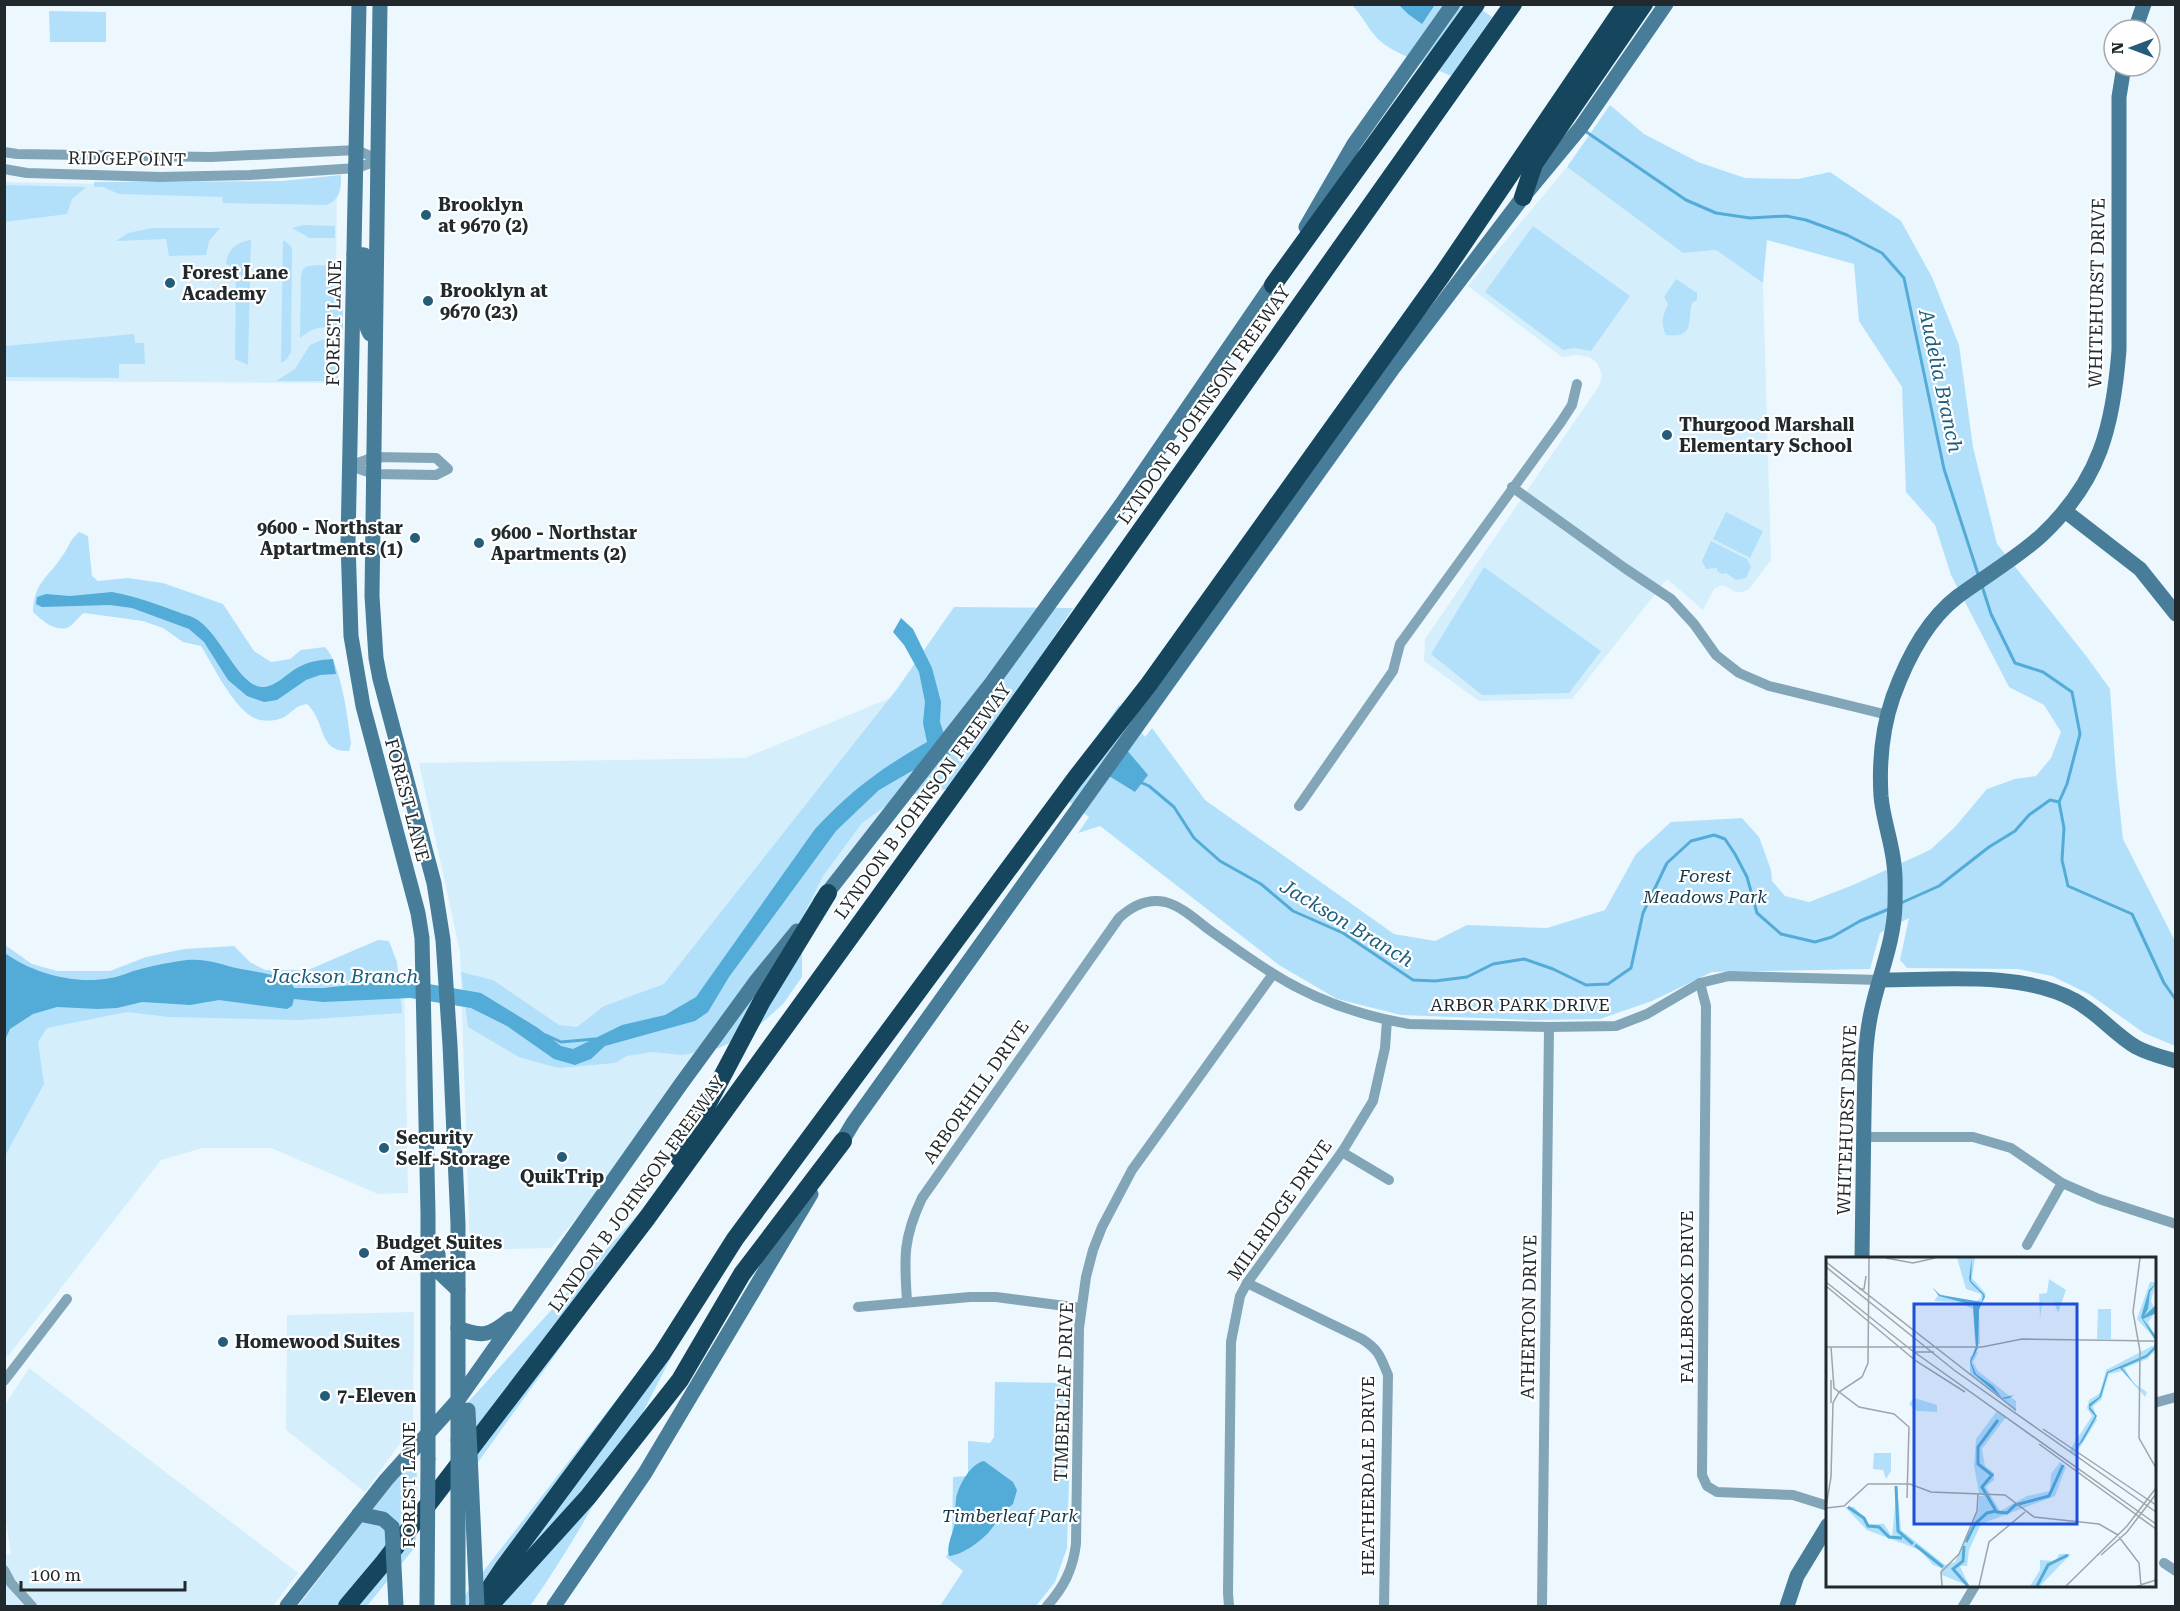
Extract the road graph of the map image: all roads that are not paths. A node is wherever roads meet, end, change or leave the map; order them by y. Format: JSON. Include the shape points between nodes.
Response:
{"nodes":[{"id":1,"x":359,"y":4,"type":"edge"},
{"id":2,"x":380,"y":4,"type":"edge"},
{"id":3,"x":1453,"y":4,"type":"edge"},
{"id":4,"x":1476,"y":4,"type":"edge"},
{"id":5,"x":1512,"y":4,"type":"edge"},
{"id":6,"x":1626,"y":4,"type":"edge"},
{"id":7,"x":1644,"y":4,"type":"edge"},
{"id":8,"x":1666,"y":4,"type":"edge"},
{"id":9,"x":2122,"y":78,"type":"edge"},
{"id":10,"x":357,"y":150,"type":"junction"},
{"id":11,"x":4,"y":152,"type":"edge"},
{"id":12,"x":85,"y":155,"type":"junction"},
{"id":13,"x":249,"y":156,"type":"junction"},
{"id":14,"x":379,"y":160,"type":"junction"},
{"id":15,"x":357,"y":168,"type":"junction"},
{"id":16,"x":4,"y":170,"type":"edge"},
{"id":17,"x":84,"y":175,"type":"junction"},
{"id":18,"x":250,"y":175,"type":"junction"},
{"id":19,"x":1523,"y":197,"type":"junction"},
{"id":20,"x":354,"y":254,"type":"junction"},
{"id":21,"x":1273,"y":285,"type":"junction"},
{"id":22,"x":375,"y":342,"type":"junction"},
{"id":23,"x":1577,"y":384,"type":"dead end"},
{"id":24,"x":374,"y":457,"type":"junction"},
{"id":25,"x":350,"y":466,"type":"junction"},
{"id":26,"x":374,"y":474,"type":"junction"},
{"id":27,"x":1512,"y":487,"type":"junction"},
{"id":28,"x":2065,"y":511,"type":"junction"},
{"id":29,"x":2175,"y":614,"type":"edge"},
{"id":30,"x":1888,"y":715,"type":"junction"},
{"id":31,"x":400,"y":758,"type":"junction"},
{"id":32,"x":377,"y":764,"type":"junction"},
{"id":33,"x":1299,"y":806,"type":"dead end"},
{"id":34,"x":828,"y":893,"type":"junction"},
{"id":35,"x":1119,"y":918,"type":"joint"},
{"id":36,"x":1273,"y":974,"type":"junction"},
{"id":37,"x":1880,"y":980,"type":"junction"},
{"id":38,"x":1700,"y":983,"type":"junction"},
{"id":39,"x":1387,"y":1020,"type":"junction"},
{"id":40,"x":1549,"y":1028,"type":"junction"},
{"id":41,"x":2175,"y":1061,"type":"edge"},
{"id":42,"x":1864,"y":1137,"type":"junction"},
{"id":43,"x":843,"y":1141,"type":"junction"},
{"id":44,"x":1342,"y":1152,"type":"junction"},
{"id":45,"x":1389,"y":1180,"type":"dead end"},
{"id":46,"x":2062,"y":1183,"type":"junction"},
{"id":47,"x":428,"y":1213,"type":"junction"},
{"id":48,"x":647,"y":1218,"type":"junction"},
{"id":49,"x":2175,"y":1224,"type":"edge"},
{"id":50,"x":2027,"y":1245,"type":"dead end"},
{"id":51,"x":1862,"y":1257,"type":"edge"},
{"id":52,"x":1247,"y":1283,"type":"junction"},
{"id":53,"x":458,"y":1290,"type":"junction"},
{"id":54,"x":67,"y":1299,"type":"dead end"},
{"id":55,"x":907,"y":1302,"type":"junction"},
{"id":56,"x":524,"y":1307,"type":"junction"},
{"id":57,"x":858,"y":1307,"type":"dead end"},
{"id":58,"x":1081,"y":1308,"type":"junction"},
{"id":59,"x":458,"y":1328,"type":"junction"},
{"id":60,"x":4,"y":1382,"type":"edge"},
{"id":61,"x":2175,"y":1397,"type":"edge"},
{"id":62,"x":2156,"y":1402,"type":"edge"},
{"id":63,"x":463,"y":1405,"type":"junction"},
{"id":64,"x":429,"y":1432,"type":"junction"},
{"id":65,"x":1826,"y":1506,"type":"edge"},
{"id":66,"x":359,"y":1514,"type":"junction"},
{"id":67,"x":1826,"y":1527,"type":"edge"},
{"id":68,"x":2164,"y":1563,"type":"dead end"},
{"id":69,"x":4,"y":1570,"type":"edge"},
{"id":70,"x":2175,"y":1571,"type":"edge"},
{"id":71,"x":1974,"y":1587,"type":"edge"},
{"id":72,"x":32,"y":1606,"type":"edge"},
{"id":73,"x":286,"y":1606,"type":"edge"},
{"id":74,"x":347,"y":1606,"type":"edge"},
{"id":75,"x":396,"y":1606,"type":"edge"},
{"id":76,"x":427,"y":1606,"type":"edge"},
{"id":77,"x":458,"y":1606,"type":"edge"},
{"id":78,"x":477,"y":1606,"type":"edge"},
{"id":79,"x":488,"y":1606,"type":"edge"},
{"id":80,"x":554,"y":1606,"type":"edge"},
{"id":81,"x":1047,"y":1606,"type":"edge"},
{"id":82,"x":1229,"y":1606,"type":"edge"},
{"id":83,"x":1384,"y":1606,"type":"edge"},
{"id":84,"x":1542,"y":1606,"type":"edge"},
{"id":85,"x":1787,"y":1606,"type":"edge"},
{"id":86,"x":1963,"y":1606,"type":"edge"}],
"edges":[{"from":1,"to":10,"type":"main road","name":"FOREST LANE"},
{"from":2,"to":14,"type":"main road","name":"FOREST LANE"},
{"from":3,"to":21,"type":"main road","via":[[1354,144]]},
{"from":4,"to":21,"type":"highway"},
{"from":5,"to":48,"type":"highway","name":"LYNDON B JOHNSON FREEWAY","via":[[984,752]]},
{"from":6,"to":78,"type":"highway","via":[[1442,274],[1156,674],[735,1239],[655,1363]]},
{"from":7,"to":19,"type":"highway","via":[[1534,164]]},
{"from":8,"to":19,"type":"main road","via":[[1581,127]]},
{"from":9,"to":28,"type":"main road","name":"WHITEHURST DRIVE","via":[[2118,108],[2116,387],[2109,428],[2093,468]]},
{"from":10,"to":13,"type":"street","name":"RIDGEPOINT"},
{"from":10,"to":14,"type":"street","name":"RIDGEPOINT"},
{"from":10,"to":15,"type":"main road","name":"FOREST LANE"},
{"from":11,"to":12,"type":"street","name":"RIDGEPOINT"},
{"from":12,"to":13,"type":"street","name":"RIDGEPOINT"},
{"from":12,"to":17,"type":"street"},
{"from":13,"to":18,"type":"street"},
{"from":14,"to":15,"type":"street","name":"RIDGEPOINT"},
{"from":14,"to":22,"type":"main road","name":"FOREST LANE"},
{"from":15,"to":18,"type":"street","name":"RIDGEPOINT"},
{"from":15,"to":20,"type":"main road","name":"FOREST LANE"},
{"from":16,"to":17,"type":"street","name":"RIDGEPOINT"},
{"from":17,"to":18,"type":"street","name":"RIDGEPOINT"},
{"from":19,"to":43,"type":"main road","via":[[1394,367]]},
{"from":20,"to":22,"type":"main road","via":[[364,255],[365,315]]},
{"from":20,"to":25,"type":"main road","name":"FOREST LANE"},
{"from":21,"to":34,"type":"main road","via":[[1121,506],[993,681]]},
{"from":22,"to":24,"type":"main road","name":"FOREST LANE"},
{"from":23,"to":27,"type":"street","via":[[1572,405]]},
{"from":24,"to":25,"type":"street"},
{"from":24,"to":26,"type":"main road","name":"FOREST LANE"},
{"from":24,"to":26,"type":"street","via":[[436,458],[448,469],[436,475]]},
{"from":25,"to":26,"type":"street"},
{"from":25,"to":32,"type":"main road","name":"FOREST LANE","via":[[351,636]]},
{"from":26,"to":31,"type":"main road","name":"FOREST LANE","via":[[372,596],[376,658]]},
{"from":27,"to":30,"type":"street","via":[[1671,599],[1716,654],[1739,673],[1769,686]]},
{"from":27,"to":33,"type":"street","via":[[1400,644],[1393,671]]},
{"from":28,"to":29,"type":"main road","via":[[2140,569]]},
{"from":28,"to":30,"type":"main road","name":"WHITEHURST DRIVE","via":[[2041,535],[1956,598],[1929,626],[1910,659]]},
{"from":30,"to":37,"type":"main road","name":"WHITEHURST DRIVE","via":[[1882,745],[1881,798],[1894,865],[1895,909]]},
{"from":31,"to":32,"type":"main road"},
{"from":31,"to":53,"type":"main road","name":"FOREST LANE","via":[[434,883],[443,940]]},
{"from":32,"to":47,"type":"main road","name":"FOREST LANE","via":[[418,913],[422,943]]},
{"from":34,"to":48,"type":"highway","via":[[762,1001]]},
{"from":34,"to":56,"type":"main road","via":[[757,980]]},
{"from":35,"to":36,"type":"street","name":"ARBOR PARK DRIVE","via":[[1140,903],[1166,903]]},
{"from":35,"to":55,"type":"street","name":"ARBORHILL DRIVE","via":[[922,1198],[907,1237]]},
{"from":36,"to":39,"type":"street","name":"ARBOR PARK DRIVE","via":[[1329,1002]]},
{"from":36,"to":58,"type":"street","name":"TIMBERLEAF DRIVE","via":[[1119,1192],[1093,1250]]},
{"from":37,"to":38,"type":"street","name":"ARBOR PARK DRIVE","via":[[1729,976]]},
{"from":37,"to":41,"type":"main road","name":"ARBOR PARK DRIVE","via":[[1992,980],[2048,988],[2076,1000],[2137,1048]]},
{"from":37,"to":42,"type":"main road","name":"WHITEHURST DRIVE","via":[[1865,1057]]},
{"from":38,"to":40,"type":"street","name":"ARBOR PARK DRIVE","via":[[1647,1014],[1617,1026]]},
{"from":38,"to":65,"type":"street","name":"FALLBROOK DRIVE","via":[[1706,1006],[1702,1475],[1707,1486],[1716,1492],[1793,1495]]},
{"from":39,"to":40,"type":"street","name":"ARBOR PARK DRIVE","via":[[1433,1026]]},
{"from":39,"to":44,"type":"street","name":"MILLRIDGE DRIVE","via":[[1373,1101]]},
{"from":40,"to":84,"type":"street","name":"ATHERTON DRIVE"},
{"from":42,"to":46,"type":"street","via":[[1973,1137],[2011,1148]]},
{"from":42,"to":51,"type":"main road","name":"WHITEHURST DRIVE"},
{"from":43,"to":79,"type":"highway","via":[[742,1274],[680,1380],[588,1497]]},
{"from":43,"to":80,"type":"main road","via":[[645,1473]]},
{"from":44,"to":45,"type":"street"},
{"from":44,"to":52,"type":"street","name":"MILLRIDGE DRIVE"},
{"from":46,"to":49,"type":"street"},
{"from":46,"to":50,"type":"street"},
{"from":47,"to":53,"type":"main road","via":[[436,1218],[439,1272]]},
{"from":47,"to":64,"type":"main road","name":"FOREST LANE"},
{"from":48,"to":74,"type":"highway","name":"LYNDON B JOHNSON FREEWAY"},
{"from":52,"to":82,"type":"street","name":"MILLRIDGE DRIVE","via":[[1240,1296],[1231,1342]]},
{"from":52,"to":83,"type":"street","name":"HEATHERDALE DRIVE","via":[[1362,1339],[1376,1348],[1382,1360],[1388,1375]]},
{"from":53,"to":59,"type":"main road","name":"FOREST LANE"},
{"from":54,"to":60,"type":"street"},
{"from":55,"to":57,"type":"street"},
{"from":55,"to":58,"type":"street","via":[[996,1297]]},
{"from":56,"to":59,"type":"main road","via":[[496,1330],[483,1334]]},
{"from":56,"to":63,"type":"main road","via":[[487,1359]]},
{"from":58,"to":81,"type":"street","name":"TIMBERLEAF DRIVE","via":[[1077,1544],[1067,1579]]},
{"from":59,"to":63,"type":"main road","name":"FOREST LANE"},
{"from":61,"to":62,"type":"street"},
{"from":63,"to":64,"type":"main road"},
{"from":63,"to":77,"type":"main road","name":"FOREST LANE","bridge":true,"via":[[458,1440]]},
{"from":63,"to":78,"type":"main road","bridge":true},
{"from":64,"to":66,"type":"main road"},
{"from":64,"to":76,"type":"main road","name":"FOREST LANE","bridge":true},
{"from":66,"to":73,"type":"main road"},
{"from":66,"to":75,"type":"main road","bridge":true,"via":[[383,1519],[392,1527]]},
{"from":67,"to":85,"type":"main road","via":[[1797,1576]]},
{"from":68,"to":70,"type":"street"},
{"from":69,"to":72,"type":"street"},
{"from":71,"to":86,"type":"street"}]}
